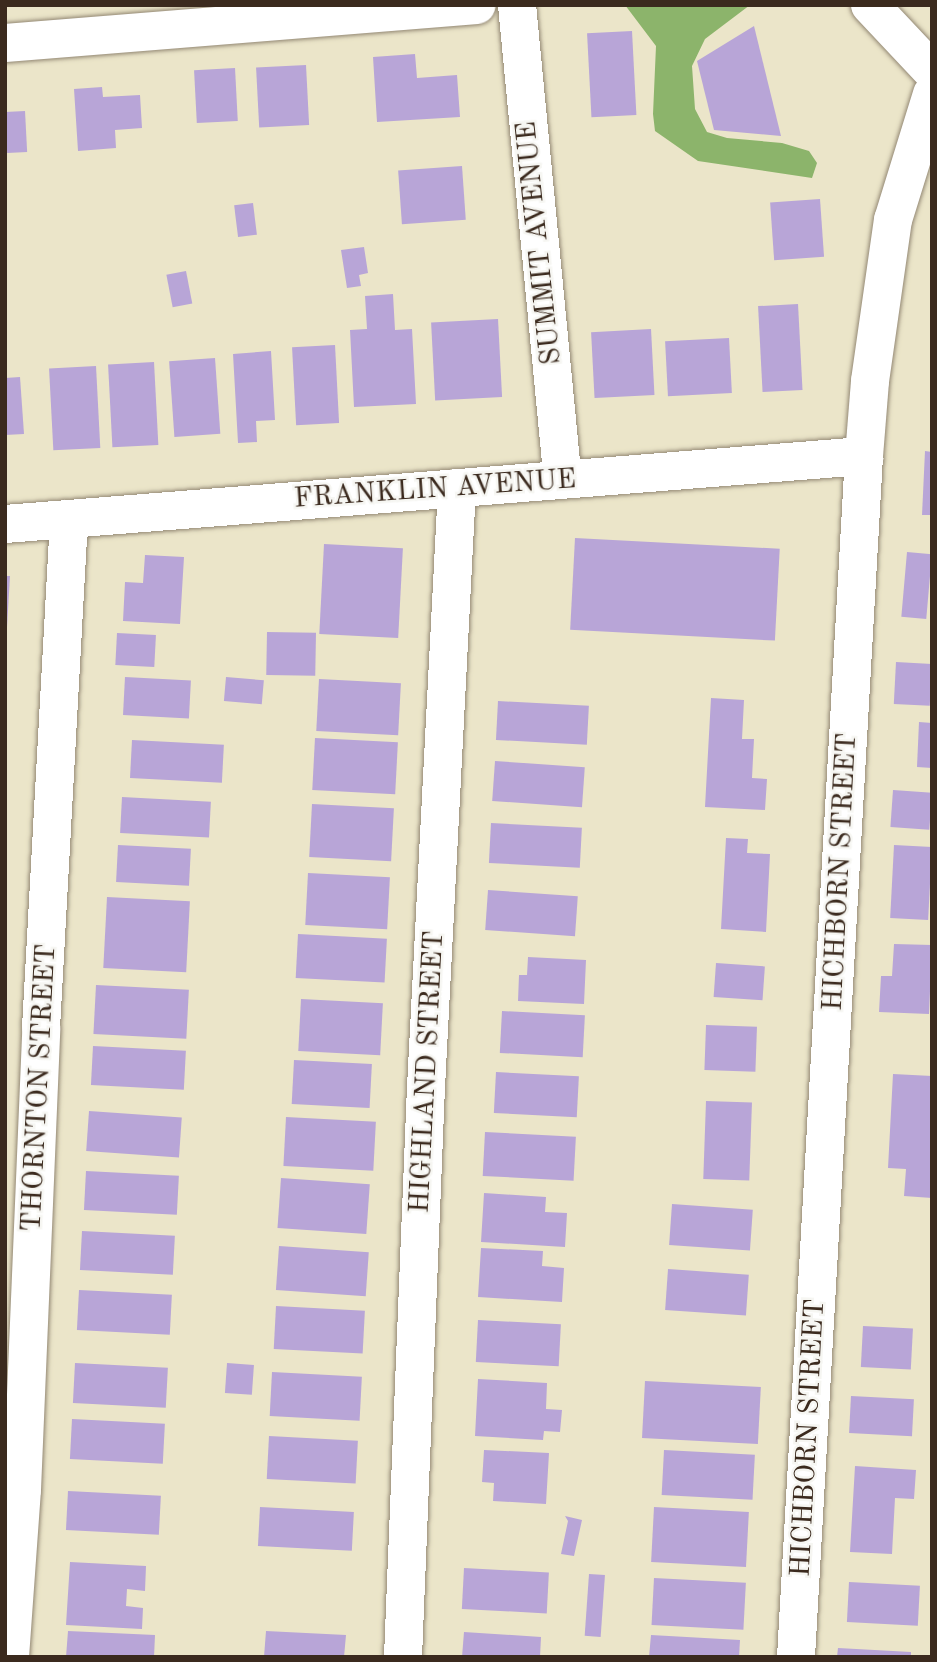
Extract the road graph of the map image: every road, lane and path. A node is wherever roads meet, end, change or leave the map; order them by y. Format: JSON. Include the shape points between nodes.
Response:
{"nodes":[{"id":1,"x":476,"y":5,"type":"edge"},
{"id":2,"x":517,"y":5,"type":"edge"},
{"id":3,"x":870,"y":5,"type":"edge"},
{"id":4,"x":5,"y":43,"type":"edge"},
{"id":5,"x":932,"y":71,"type":"edge"},
{"id":6,"x":932,"y":94,"type":"edge"},
{"id":7,"x":864,"y":456,"type":"junction"},
{"id":8,"x":563,"y":480,"type":"junction"},
{"id":9,"x":457,"y":488,"type":"junction"},
{"id":10,"x":69,"y":519,"type":"junction"},
{"id":11,"x":5,"y":524,"type":"edge"},
{"id":12,"x":10,"y":1657,"type":"edge"},
{"id":13,"x":403,"y":1657,"type":"edge"},
{"id":14,"x":796,"y":1657,"type":"edge"}],
"edges":[{"from":1,"to":4,"type":"main road"},
{"from":2,"to":8,"type":"main road","name":"SUMMIT AVENUE"},
{"from":3,"to":5,"type":"main road"},
{"from":6,"to":7,"type":"main road","name":"HICHBORN STREET","via":[[893,220]]},
{"from":7,"to":8,"type":"main road","name":"FRANKLIN AVENUE"},
{"from":7,"to":14,"type":"main road","name":"HICHBORN STREET"},
{"from":8,"to":9,"type":"main road","name":"FRANKLIN AVENUE"},
{"from":9,"to":10,"type":"main road","name":"FRANKLIN AVENUE"},
{"from":9,"to":13,"type":"main road","name":"HIGHLAND STREET"},
{"from":10,"to":11,"type":"main road","name":"FRANKLIN AVENUE"},
{"from":10,"to":12,"type":"main road","name":"THORNTON STREET"}]}
